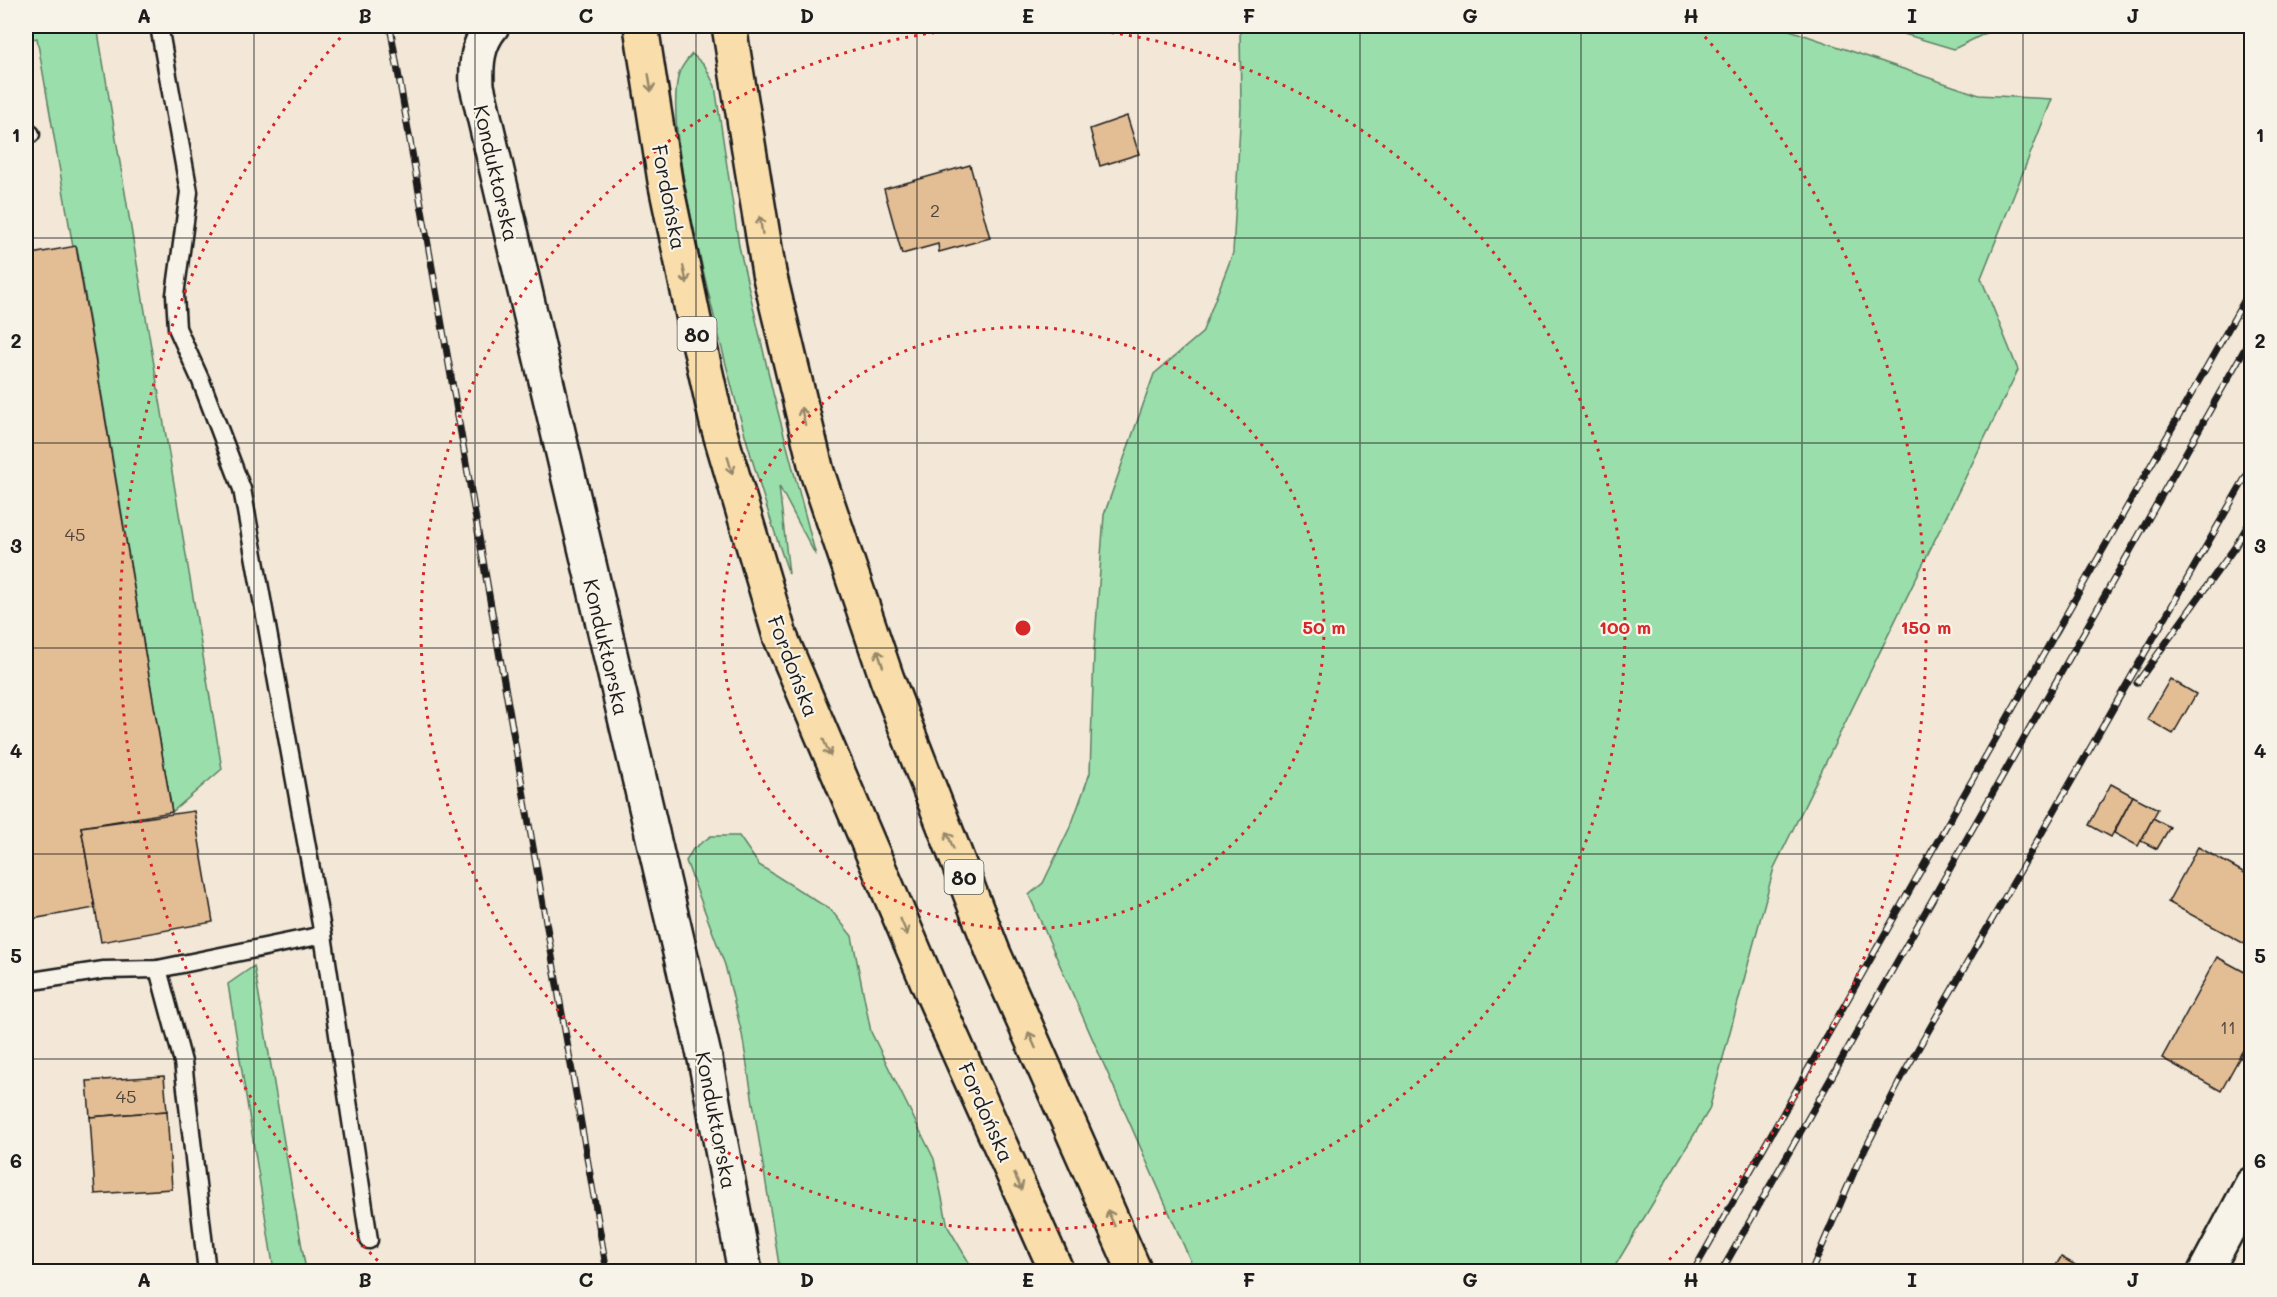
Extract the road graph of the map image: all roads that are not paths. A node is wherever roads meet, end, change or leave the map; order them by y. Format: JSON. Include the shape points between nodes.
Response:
{"nodes":[{"id":1,"x":159,"y":26,"type":"edge"},
{"id":2,"x":492,"y":26,"type":"edge"},
{"id":3,"x":641,"y":26,"type":"edge"},
{"id":4,"x":729,"y":26,"type":"edge"},
{"id":5,"x":323,"y":935,"type":"junction"},
{"id":6,"x":158,"y":969,"type":"junction"},
{"id":7,"x":26,"y":982,"type":"edge"},
{"id":8,"x":2252,"y":1184,"type":"edge"},
{"id":9,"x":369,"y":1240,"type":"dead end"},
{"id":10,"x":207,"y":1272,"type":"edge"},
{"id":11,"x":745,"y":1272,"type":"edge"},
{"id":12,"x":1057,"y":1272,"type":"edge"},
{"id":13,"x":1135,"y":1272,"type":"edge"},
{"id":14,"x":2205,"y":1272,"type":"edge"}],
"edges":[{"from":1,"to":5,"type":"lane","via":[[189,192],[175,295],[177,328],[242,489]]},
{"from":2,"to":11,"type":"street","name":"Konduktorska","via":[[476,63],[477,86],[705,1059]]},
{"from":3,"to":12,"type":"main road","name":"Fordońska","number":"80","one_way":true,"via":[[665,181],[717,423],[780,636],[930,988]]},
{"from":13,"to":4,"type":"main road","number":"80","one_way":true,"via":[[993,952],[887,679],[817,472],[769,273]]},
{"from":5,"to":6,"type":"lane"},
{"from":5,"to":9,"type":"lane"},
{"from":6,"to":7,"type":"lane","via":[[104,970]]},
{"from":6,"to":10,"type":"lane","via":[[183,1062]]},
{"from":8,"to":14,"type":"street"}]}
